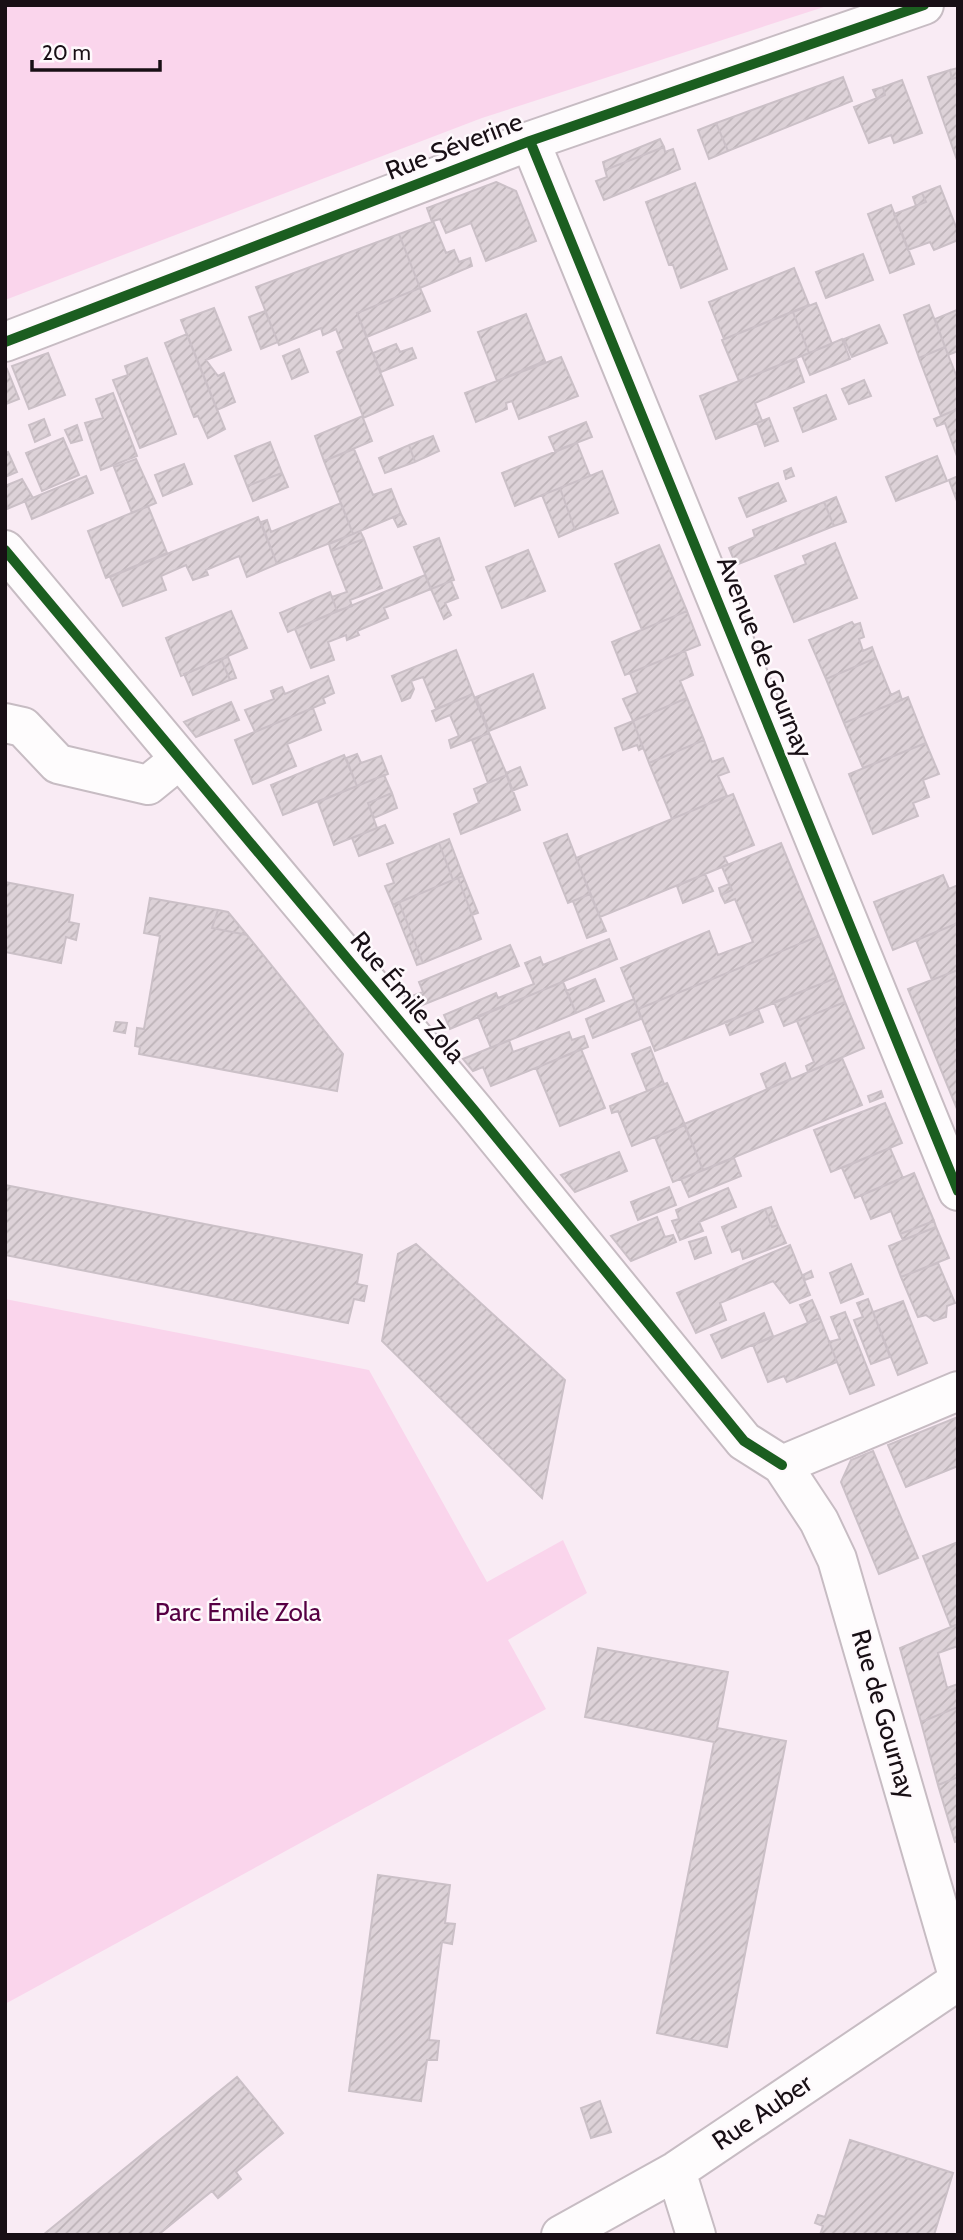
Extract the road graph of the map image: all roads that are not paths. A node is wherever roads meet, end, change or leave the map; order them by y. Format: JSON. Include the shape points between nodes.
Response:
{"nodes":[{"id":1,"x":924,"y":5,"type":"edge"},
{"id":2,"x":530,"y":141,"type":"junction"},
{"id":3,"x":5,"y":342,"type":"edge"},
{"id":4,"x":5,"y":550,"type":"edge"},
{"id":5,"x":5,"y":723,"type":"edge"},
{"id":6,"x":180,"y":759,"type":"junction"},
{"id":7,"x":958,"y":1191,"type":"edge"},
{"id":8,"x":958,"y":1391,"type":"edge"},
{"id":9,"x":782,"y":1465,"type":"junction"},
{"id":10,"x":958,"y":1976,"type":"edge"},
{"id":11,"x":958,"y":1981,"type":"edge"},
{"id":12,"x":676,"y":2171,"type":"junction"},
{"id":13,"x":561,"y":2235,"type":"edge"},
{"id":14,"x":696,"y":2235,"type":"edge"}],
"edges":[{"from":1,"to":2,"type":"street","name":"Rue Séverine"},
{"from":2,"to":3,"type":"street","name":"Rue Séverine"},
{"from":2,"to":7,"type":"street","name":"Avenue de Gournay"},
{"from":4,"to":6,"type":"street","name":"Rue Émile Zola"},
{"from":5,"to":6,"type":"street","via":[[23,726],[58,764],[148,785]]},
{"from":6,"to":9,"type":"street","name":"Rue Émile Zola","via":[[744,1441]]},
{"from":8,"to":9,"type":"street"},
{"from":9,"to":10,"type":"street","name":"Rue de Gournay","via":[[819,1521],[837,1559]]},
{"from":11,"to":12,"type":"street","name":"Rue Auber"},
{"from":12,"to":13,"type":"street","name":"Rue Auber"},
{"from":12,"to":14,"type":"street"}]}
